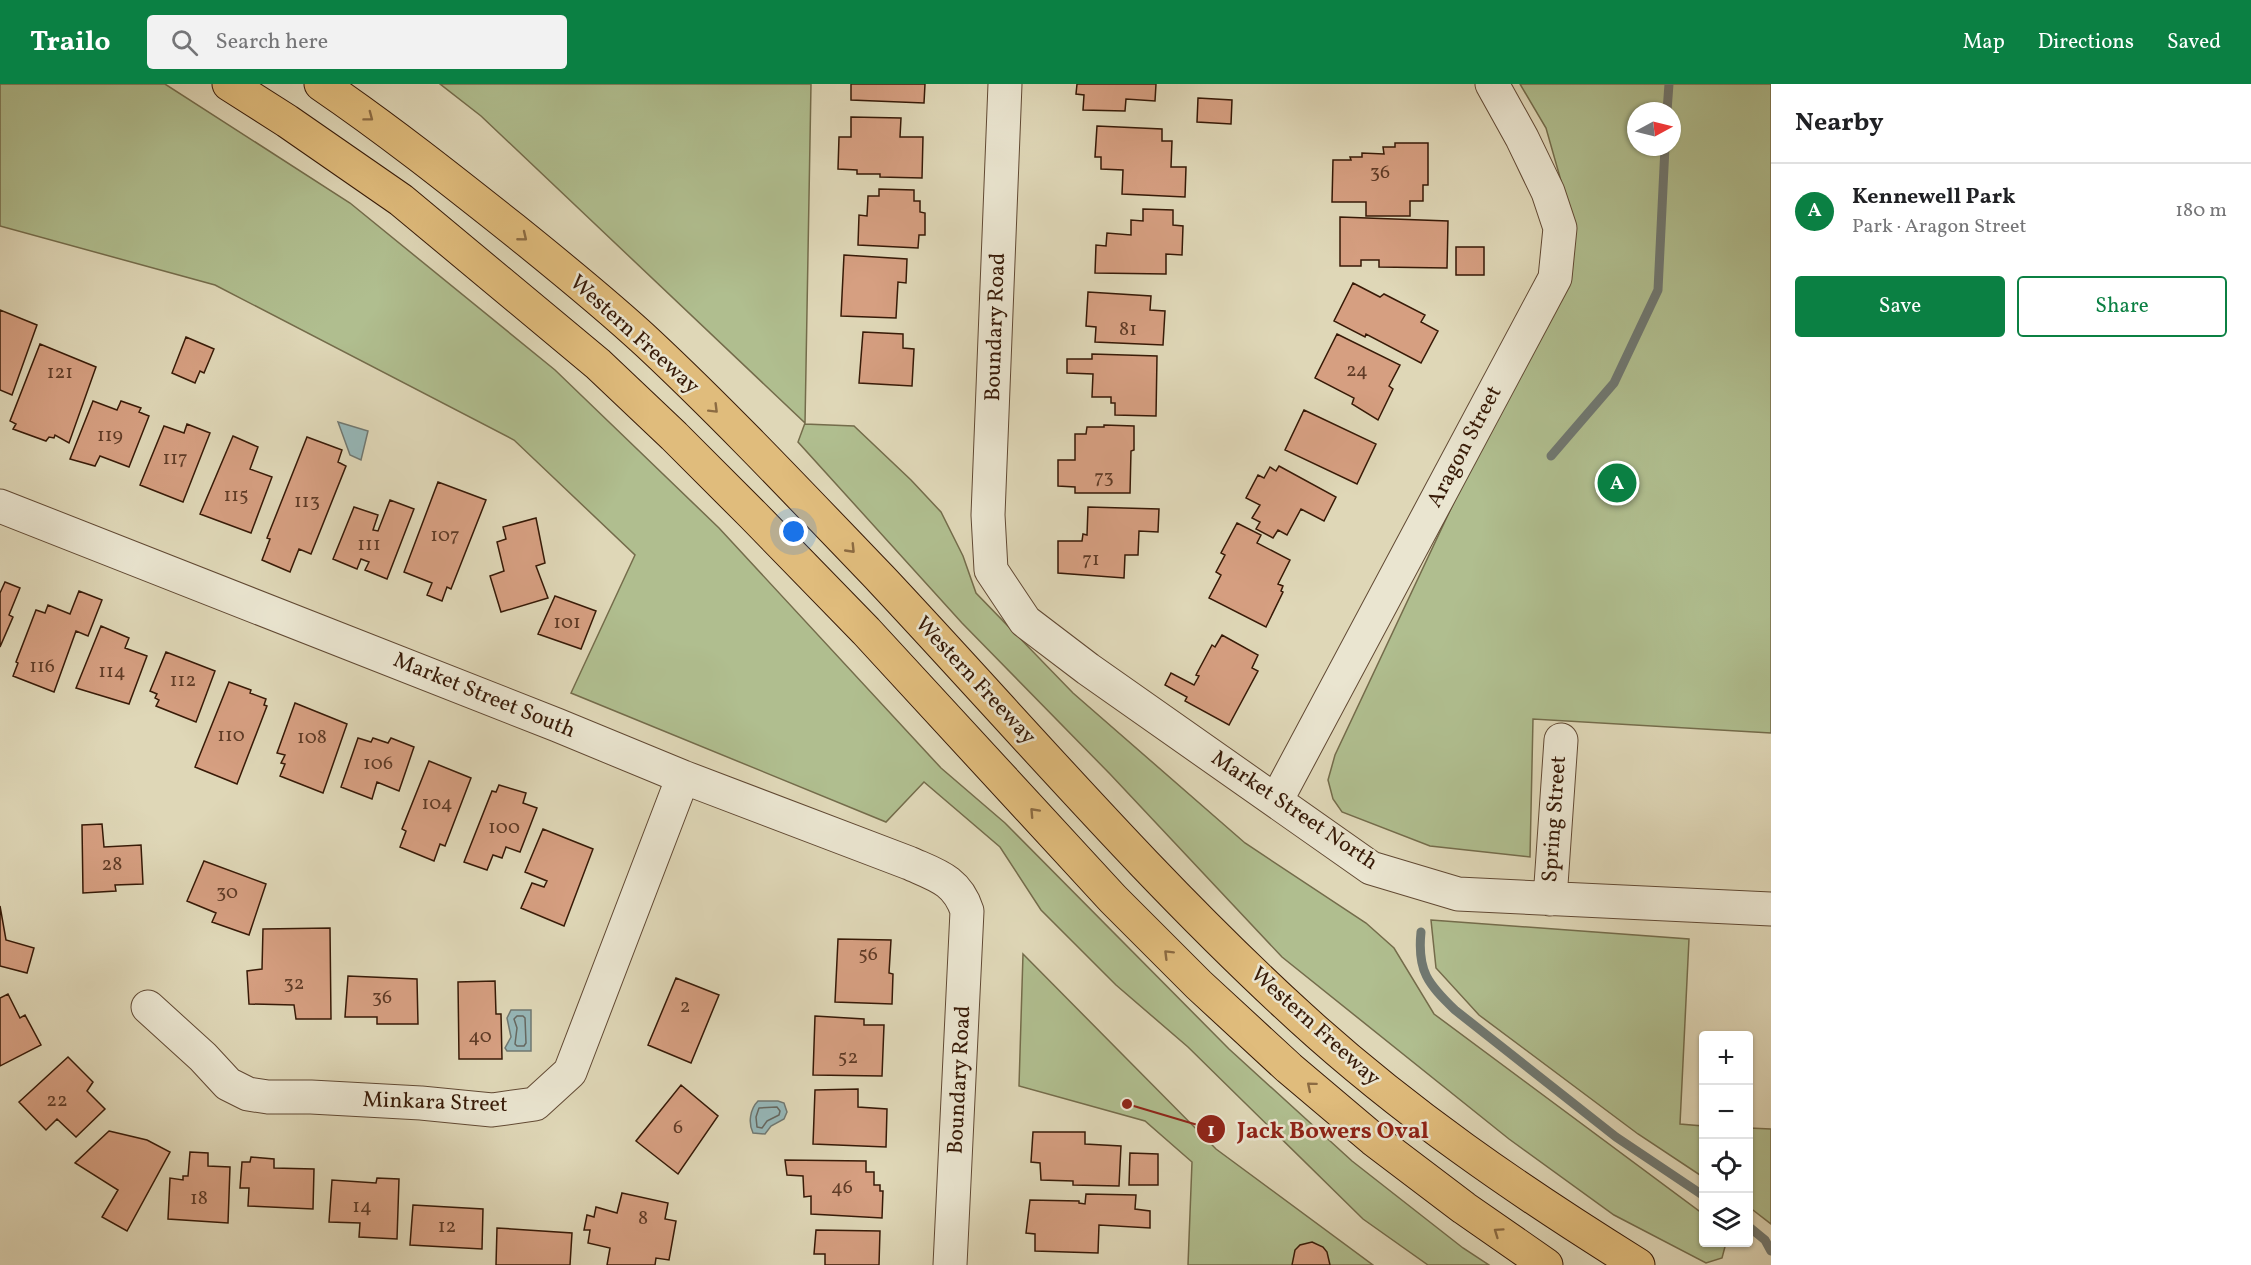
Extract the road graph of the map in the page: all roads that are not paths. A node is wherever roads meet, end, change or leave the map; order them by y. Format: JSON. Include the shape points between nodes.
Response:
{"nodes":[{"id":1,"x":229,"y":84,"type":"edge"},
{"id":2,"x":321,"y":84,"type":"edge"},
{"id":3,"x":1005,"y":84,"type":"edge"},
{"id":4,"x":1492,"y":84,"type":"edge"},
{"id":5,"x":0,"y":506,"type":"edge"},
{"id":6,"x":991,"y":570,"type":"joint"},
{"id":7,"x":1561,"y":740,"type":"dead end"},
{"id":8,"x":683,"y":777,"type":"junction"},
{"id":9,"x":1276,"y":801,"type":"junction"},
{"id":10,"x":962,"y":895,"type":"joint"},
{"id":11,"x":1550,"y":898,"type":"junction"},
{"id":12,"x":1771,"y":909,"type":"edge"},
{"id":13,"x":148,"y":1007,"type":"dead end"},
{"id":14,"x":950,"y":1265,"type":"edge"},
{"id":15,"x":1546,"y":1265,"type":"edge"},
{"id":16,"x":1638,"y":1265,"type":"edge"}],
"edges":[{"from":15,"to":1,"type":"highway","name":"Western Freeway","one_way":true,"via":[[1373,1139],[1199,985],[1113,899],[834,598],[598,364],[401,200]]},
{"from":2,"to":16,"type":"highway","name":"Western Freeway","one_way":true,"via":[[438,169],[647,343],[872,570],[1112,830],[1302,1018],[1477,1160]]},
{"from":3,"to":6,"type":"street","name":"Boundary Road","via":[[988,515]]},
{"from":4,"to":9,"type":"street","name":"Aragon Street","via":[[1548,192],[1560,228],[1555,278]]},
{"from":5,"to":8,"type":"street","name":"Market Street South"},
{"from":6,"to":9,"type":"street","name":"Market Street North","via":[[1025,621]]},
{"from":7,"to":11,"type":"street","name":"Spring Street"},
{"from":8,"to":10,"type":"street","name":"Market Street South","via":[[909,863],[944,879]]},
{"from":8,"to":13,"type":"street","name":"Minkara Street","via":[[570,1072],[535,1104],[492,1110],[248,1094],[228,1084]]},
{"from":9,"to":11,"type":"street","name":"Market Street North","via":[[1371,868],[1458,894]]},
{"from":10,"to":14,"type":"street","name":"Boundary Road","via":[[968,911]]},
{"from":11,"to":12,"type":"street","name":"Market Street North"}]}
